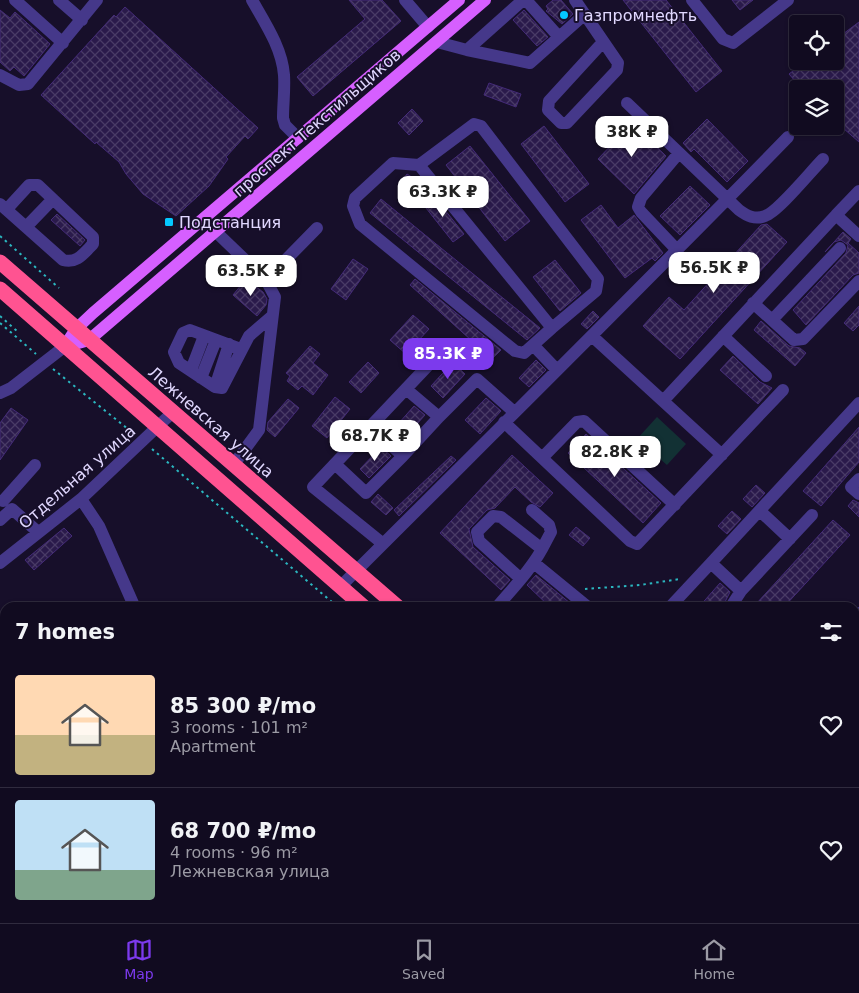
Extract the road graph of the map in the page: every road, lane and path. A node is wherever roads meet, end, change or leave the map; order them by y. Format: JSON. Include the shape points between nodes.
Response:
{"nodes":[{"id":1,"x":15,"y":0,"type":"edge"},
{"id":2,"x":59,"y":0,"type":"edge"},
{"id":3,"x":97,"y":0,"type":"edge"},
{"id":4,"x":252,"y":0,"type":"edge"},
{"id":5,"x":405,"y":0,"type":"edge"},
{"id":6,"x":459,"y":0,"type":"edge"},
{"id":7,"x":486,"y":0,"type":"edge"},
{"id":8,"x":524,"y":0,"type":"edge"},
{"id":9,"x":575,"y":0,"type":"edge"},
{"id":10,"x":692,"y":0,"type":"edge"},
{"id":11,"x":788,"y":0,"type":"edge"},
{"id":12,"x":585,"y":14,"type":"junction"},
{"id":13,"x":82,"y":20,"type":"junction"},
{"id":14,"x":428,"y":27,"type":"junction"},
{"id":15,"x":560,"y":38,"type":"junction"},
{"id":16,"x":437,"y":42,"type":"junction"},
{"id":17,"x":603,"y":42,"type":"junction"},
{"id":18,"x":62,"y":43,"type":"junction"},
{"id":19,"x":468,"y":50,"type":"junction"},
{"id":20,"x":0,"y":75,"type":"edge"},
{"id":21,"x":628,"y":103,"type":"dead end"},
{"id":22,"x":788,"y":137,"type":"dead end"},
{"id":23,"x":298,"y":138,"type":"junction"},
{"id":24,"x":679,"y":153,"type":"junction"},
{"id":25,"x":823,"y":158,"type":"dead end"},
{"id":26,"x":419,"y":165,"type":"junction"},
{"id":27,"x":859,"y":191,"type":"edge"},
{"id":28,"x":53,"y":199,"type":"junction"},
{"id":29,"x":728,"y":199,"type":"junction"},
{"id":30,"x":3,"y":206,"type":"edge"},
{"id":31,"x":836,"y":215,"type":"junction"},
{"id":32,"x":26,"y":227,"type":"junction"},
{"id":33,"x":316,"y":228,"type":"dead end"},
{"id":34,"x":216,"y":232,"type":"junction"},
{"id":35,"x":0,"y":236,"type":"edge"},
{"id":36,"x":859,"y":236,"type":"edge"},
{"id":37,"x":840,"y":248,"type":"dead end"},
{"id":38,"x":678,"y":250,"type":"junction"},
{"id":39,"x":0,"y":262,"type":"edge"},
{"id":40,"x":266,"y":280,"type":"junction"},
{"id":41,"x":859,"y":282,"type":"edge"},
{"id":42,"x":59,"y":288,"type":"dead end"},
{"id":43,"x":0,"y":289,"type":"edge"},
{"id":44,"x":753,"y":303,"type":"junction"},
{"id":45,"x":0,"y":316,"type":"edge"},
{"id":46,"x":271,"y":317,"type":"junction"},
{"id":47,"x":772,"y":320,"type":"junction"},
{"id":48,"x":0,"y":323,"type":"edge"},
{"id":49,"x":552,"y":328,"type":"junction"},
{"id":50,"x":76,"y":329,"type":"junction"},
{"id":51,"x":18,"y":332,"type":"dead end"},
{"id":52,"x":723,"y":336,"type":"junction"},
{"id":53,"x":593,"y":337,"type":"junction"},
{"id":54,"x":89,"y":340,"type":"junction"},
{"id":55,"x":216,"y":340,"type":"junction"},
{"id":56,"x":534,"y":346,"type":"junction"},
{"id":57,"x":64,"y":347,"type":"junction"},
{"id":58,"x":241,"y":349,"type":"junction"},
{"id":59,"x":438,"y":355,"type":"dead end"},
{"id":60,"x":45,"y":362,"type":"junction"},
{"id":61,"x":556,"y":369,"type":"junction"},
{"id":62,"x":196,"y":374,"type":"junction"},
{"id":63,"x":766,"y":376,"type":"dead end"},
{"id":64,"x":215,"y":387,"type":"junction"},
{"id":65,"x":406,"y":389,"type":"junction"},
{"id":66,"x":5,"y":390,"type":"edge"},
{"id":67,"x":783,"y":390,"type":"dead end"},
{"id":68,"x":663,"y":401,"type":"junction"},
{"id":69,"x":0,"y":403,"type":"edge"},
{"id":70,"x":859,"y":403,"type":"edge"},
{"id":71,"x":513,"y":411,"type":"junction"},
{"id":72,"x":173,"y":412,"type":"junction"},
{"id":73,"x":439,"y":418,"type":"junction"},
{"id":74,"x":504,"y":422,"type":"junction"},
{"id":75,"x":371,"y":427,"type":"junction"},
{"id":76,"x":158,"y":428,"type":"junction"},
{"id":77,"x":142,"y":441,"type":"junction"},
{"id":78,"x":722,"y":455,"type":"junction"},
{"id":79,"x":403,"y":456,"type":"junction"},
{"id":80,"x":542,"y":458,"type":"junction"},
{"id":81,"x":234,"y":464,"type":"junction"},
{"id":82,"x":335,"y":464,"type":"junction"},
{"id":83,"x":35,"y":465,"type":"dead end"},
{"id":84,"x":859,"y":479,"type":"edge"},
{"id":85,"x":859,"y":494,"type":"edge"},
{"id":86,"x":81,"y":498,"type":"junction"},
{"id":87,"x":5,"y":503,"type":"edge"},
{"id":88,"x":675,"y":505,"type":"junction"},
{"id":89,"x":532,"y":510,"type":"dead end"},
{"id":90,"x":760,"y":511,"type":"junction"},
{"id":91,"x":812,"y":515,"type":"dead end"},
{"id":92,"x":0,"y":520,"type":"edge"},
{"id":93,"x":38,"y":532,"type":"junction"},
{"id":94,"x":790,"y":539,"type":"junction"},
{"id":95,"x":382,"y":543,"type":"junction"},
{"id":96,"x":542,"y":549,"type":"junction"},
{"id":97,"x":0,"y":563,"type":"edge"},
{"id":98,"x":534,"y":563,"type":"junction"},
{"id":99,"x":710,"y":563,"type":"junction"},
{"id":100,"x":356,"y":571,"type":"junction"},
{"id":101,"x":521,"y":579,"type":"junction"},
{"id":102,"x":681,"y":579,"type":"dead end"},
{"id":103,"x":340,"y":586,"type":"junction"},
{"id":104,"x":568,"y":590,"type":"junction"},
{"id":105,"x":740,"y":591,"type":"junction"},
{"id":106,"x":132,"y":602,"type":"edge"},
{"id":107,"x":332,"y":602,"type":"edge"},
{"id":108,"x":358,"y":602,"type":"edge"},
{"id":109,"x":392,"y":602,"type":"edge"},
{"id":110,"x":501,"y":602,"type":"edge"},
{"id":111,"x":582,"y":602,"type":"edge"},
{"id":112,"x":674,"y":602,"type":"edge"},
{"id":113,"x":734,"y":602,"type":"edge"}],
"edges":[{"from":1,"to":18,"type":"street"},
{"from":2,"to":13,"type":"street"},
{"from":3,"to":13,"type":"street"},
{"from":4,"to":23,"type":"street","via":[[282,63],[283,118],[285,125]]},
{"from":5,"to":14,"type":"street"},
{"from":6,"to":14,"type":"main road","name":"проспект Текстильщиков"},
{"from":7,"to":16,"type":"main road","name":"проспект Текстильщиков"},
{"from":8,"to":15,"type":"street"},
{"from":8,"to":19,"type":"street"},
{"from":9,"to":12,"type":"street"},
{"from":10,"to":11,"type":"street","via":[[723,39],[733,43]]},
{"from":12,"to":15,"type":"street"},
{"from":12,"to":17,"type":"street"},
{"from":13,"to":18,"type":"street"},
{"from":14,"to":23,"type":"main road","name":"проспект Текстильщиков"},
{"from":15,"to":19,"type":"street","via":[[530,63]]},
{"from":16,"to":19,"type":"street"},
{"from":16,"to":34,"type":"main road","name":"проспект Текстильщиков"},
{"from":17,"to":17,"type":"street","via":[[549,101],[548,110],[561,123],[567,123],[617,70],[618,62]]},
{"from":18,"to":20,"type":"street","via":[[28,84],[19,85]]},
{"from":21,"to":24,"type":"street"},
{"from":22,"to":29,"type":"street"},
{"from":23,"to":50,"type":"main road","name":"проспект Текстильщиков"},
{"from":24,"to":29,"type":"street"},
{"from":24,"to":38,"type":"street","via":[[641,198],[638,207]]},
{"from":25,"to":29,"type":"street","via":[[772,212],[764,216],[747,216]]},
{"from":26,"to":49,"type":"street"},
{"from":26,"to":49,"type":"street","via":[[474,124],[481,126],[598,279],[596,291]]},
{"from":26,"to":56,"type":"street","via":[[393,163],[356,198],[353,206],[360,224],[515,351],[524,353]]},
{"from":27,"to":31,"type":"street"},
{"from":28,"to":30,"type":"street","via":[[38,185],[29,185]]},
{"from":28,"to":32,"type":"street"},
{"from":28,"to":32,"type":"street","via":[[93,237],[93,244],[88,250],[72,262],[63,260]]},
{"from":29,"to":38,"type":"street"},
{"from":30,"to":32,"type":"street"},
{"from":31,"to":36,"type":"street"},
{"from":31,"to":44,"type":"street"},
{"from":33,"to":40,"type":"street"},
{"from":34,"to":40,"type":"street"},
{"from":34,"to":54,"type":"main road","name":"проспект Текстильщиков"},
{"from":35,"to":42,"type":"path"},
{"from":37,"to":47,"type":"street"},
{"from":38,"to":53,"type":"street"},
{"from":39,"to":50,"type":"highway","name":"Лежневская улица"},
{"from":40,"to":46,"type":"street","via":[[275,296]]},
{"from":41,"to":47,"type":"street","via":[[803,339],[794,340]]},
{"from":43,"to":57,"type":"highway"},
{"from":44,"to":47,"type":"street"},
{"from":44,"to":52,"type":"street"},
{"from":45,"to":51,"type":"path"},
{"from":46,"to":58,"type":"street","via":[[249,336]]},
{"from":46,"to":81,"type":"street","via":[[259,430]]},
{"from":48,"to":60,"type":"path"},
{"from":49,"to":56,"type":"street"},
{"from":50,"to":54,"type":"highway","name":"Лежневская улица"},
{"from":50,"to":57,"type":"main road","name":"проспект Текстильщиков"},
{"from":52,"to":63,"type":"street"},
{"from":52,"to":68,"type":"street"},
{"from":53,"to":61,"type":"street"},
{"from":53,"to":68,"type":"street"},
{"from":54,"to":57,"type":"main road","name":"проспект Текстильщиков"},
{"from":54,"to":72,"type":"highway","name":"Лежневская улица"},
{"from":55,"to":58,"type":"street"},
{"from":55,"to":62,"type":"street"},
{"from":55,"to":62,"type":"street","via":[[190,330],[183,333],[174,352],[179,362]]},
{"from":55,"to":64,"type":"street"},
{"from":56,"to":61,"type":"street"},
{"from":57,"to":60,"type":"street"},
{"from":57,"to":76,"type":"highway"},
{"from":58,"to":64,"type":"street","via":[[226,384],[222,388]]},
{"from":59,"to":65,"type":"street"},
{"from":60,"to":66,"type":"street"},
{"from":60,"to":77,"type":"path"},
{"from":61,"to":71,"type":"street"},
{"from":62,"to":64,"type":"street"},
{"from":65,"to":73,"type":"street"},
{"from":65,"to":75,"type":"street"},
{"from":66,"to":69,"type":"street"},
{"from":67,"to":78,"type":"street"},
{"from":68,"to":78,"type":"street"},
{"from":70,"to":90,"type":"street"},
{"from":71,"to":73,"type":"street","via":[[477,378]]},
{"from":71,"to":74,"type":"street"},
{"from":72,"to":76,"type":"street","name":"Отдельная улица"},
{"from":72,"to":81,"type":"highway","name":"Лежневская улица"},
{"from":73,"to":79,"type":"street"},
{"from":74,"to":80,"type":"street"},
{"from":74,"to":95,"type":"street"},
{"from":75,"to":79,"type":"street"},
{"from":75,"to":82,"type":"street"},
{"from":76,"to":77,"type":"street","name":"Отдельная улица"},
{"from":76,"to":103,"type":"highway"},
{"from":77,"to":86,"type":"street","name":"Отдельная улица"},
{"from":77,"to":107,"type":"path"},
{"from":78,"to":88,"type":"street"},
{"from":79,"to":82,"type":"street","via":[[366,493]]},
{"from":80,"to":88,"type":"street","via":[[577,422],[584,421]]},
{"from":80,"to":88,"type":"street","via":[[632,543],[639,543]]},
{"from":81,"to":100,"type":"highway","name":"Лежневская улица"},
{"from":82,"to":95,"type":"street","via":[[313,487]]},
{"from":83,"to":87,"type":"street"},
{"from":84,"to":85,"type":"street","via":[[852,487]]},
{"from":86,"to":93,"type":"street","name":"Отдельная улица"},
{"from":86,"to":106,"type":"street","via":[[99,526]]},
{"from":87,"to":92,"type":"street"},
{"from":87,"to":93,"type":"street"},
{"from":89,"to":96,"type":"street","via":[[549,525],[551,532]]},
{"from":90,"to":94,"type":"street"},
{"from":90,"to":99,"type":"street"},
{"from":91,"to":94,"type":"street"},
{"from":93,"to":97,"type":"street","name":"Отдельная улица"},
{"from":94,"to":105,"type":"street"},
{"from":95,"to":100,"type":"street"},
{"from":96,"to":98,"type":"street"},
{"from":96,"to":101,"type":"street","via":[[501,517],[493,516],[477,532],[479,541]]},
{"from":98,"to":101,"type":"street"},
{"from":98,"to":104,"type":"street"},
{"from":99,"to":105,"type":"street"},
{"from":99,"to":112,"type":"street"},
{"from":100,"to":103,"type":"street"},
{"from":100,"to":109,"type":"highway","name":"Лежневская улица"},
{"from":101,"to":110,"type":"street"},
{"from":102,"to":104,"type":"path"},
{"from":103,"to":108,"type":"highway"},
{"from":104,"to":111,"type":"street"},
{"from":105,"to":113,"type":"street"}]}
